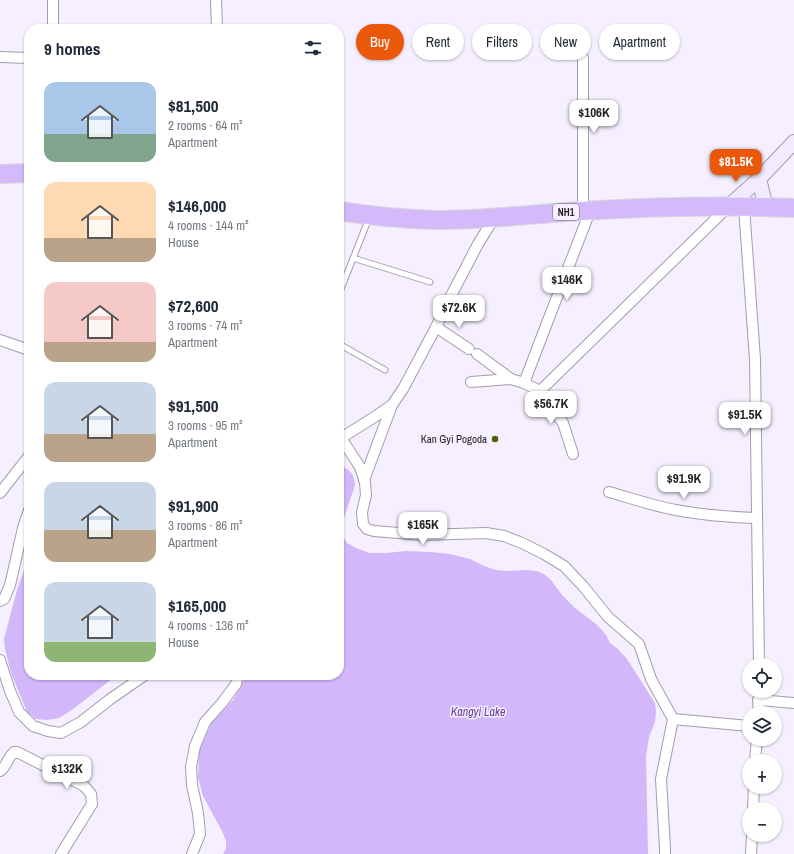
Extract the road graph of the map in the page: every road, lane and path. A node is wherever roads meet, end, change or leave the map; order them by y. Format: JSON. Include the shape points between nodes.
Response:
{"nodes":[{"id":1,"x":53,"y":0,"type":"edge"},
{"id":2,"x":216,"y":0,"type":"edge"},
{"id":3,"x":53,"y":24,"type":"edge"},
{"id":4,"x":217,"y":24,"type":"edge"},
{"id":5,"x":0,"y":57,"type":"edge"},
{"id":6,"x":24,"y":58,"type":"edge"},
{"id":7,"x":582,"y":60,"type":"edge"},
{"id":8,"x":794,"y":142,"type":"edge"},
{"id":9,"x":24,"y":173,"type":"edge"},
{"id":10,"x":0,"y":174,"type":"edge"},
{"id":11,"x":759,"y":179,"type":"junction"},
{"id":12,"x":737,"y":206,"type":"junction"},
{"id":13,"x":766,"y":206,"type":"junction"},
{"id":14,"x":794,"y":208,"type":"edge"},
{"id":15,"x":586,"y":211,"type":"junction"},
{"id":16,"x":344,"y":212,"type":"edge"},
{"id":17,"x":370,"y":215,"type":"junction"},
{"id":18,"x":494,"y":218,"type":"junction"},
{"id":19,"x":353,"y":258,"type":"junction"},
{"id":20,"x":344,"y":281,"type":"edge"},
{"id":21,"x":430,"y":282,"type":"dead end"},
{"id":22,"x":436,"y":327,"type":"junction"},
{"id":23,"x":0,"y":340,"type":"edge"},
{"id":24,"x":344,"y":347,"type":"edge"},
{"id":25,"x":24,"y":348,"type":"edge"},
{"id":26,"x":384,"y":370,"type":"dead end"},
{"id":27,"x":511,"y":379,"type":"junction"},
{"id":28,"x":472,"y":382,"type":"dead end"},
{"id":29,"x":524,"y":383,"type":"junction"},
{"id":30,"x":540,"y":391,"type":"junction"},
{"id":31,"x":392,"y":405,"type":"junction"},
{"id":32,"x":344,"y":436,"type":"edge"},
{"id":33,"x":344,"y":444,"type":"edge"},
{"id":34,"x":573,"y":454,"type":"dead end"},
{"id":35,"x":24,"y":462,"type":"edge"},
{"id":36,"x":364,"y":480,"type":"junction"},
{"id":37,"x":609,"y":492,"type":"dead end"},
{"id":38,"x":0,"y":493,"type":"edge"},
{"id":39,"x":756,"y":518,"type":"junction"},
{"id":40,"x":24,"y":525,"type":"edge"},
{"id":41,"x":0,"y":601,"type":"edge"},
{"id":42,"x":758,"y":658,"type":"edge"},
{"id":43,"x":0,"y":660,"type":"edge"},
{"id":44,"x":138,"y":680,"type":"edge"},
{"id":45,"x":237,"y":680,"type":"edge"},
{"id":46,"x":773,"y":698,"type":"edge"},
{"id":47,"x":794,"y":702,"type":"edge"},
{"id":48,"x":673,"y":719,"type":"junction"},
{"id":49,"x":742,"y":725,"type":"edge"},
{"id":50,"x":0,"y":771,"type":"edge"},
{"id":51,"x":752,"y":842,"type":"edge"},
{"id":52,"x":61,"y":854,"type":"edge"},
{"id":53,"x":192,"y":854,"type":"edge"},
{"id":54,"x":665,"y":854,"type":"edge"},
{"id":55,"x":751,"y":854,"type":"edge"}],
"edges":[{"from":1,"to":3,"type":"street"},
{"from":2,"to":4,"type":"street"},
{"from":5,"to":6,"type":"street"},
{"from":7,"to":15,"type":"street"},
{"from":8,"to":11,"type":"main road"},
{"from":9,"to":10,"type":"highway"},
{"from":11,"to":12,"type":"main road"},
{"from":11,"to":13,"type":"main road"},
{"from":12,"to":13,"type":"highway","number":"NH1"},
{"from":12,"to":15,"type":"highway","number":"NH1","via":[[674,206]]},
{"from":12,"to":30,"type":"street"},
{"from":12,"to":39,"type":"street","via":[[755,359]]},
{"from":13,"to":14,"type":"highway","number":"NH1"},
{"from":15,"to":18,"type":"highway","number":"NH1"},
{"from":15,"to":29,"type":"street"},
{"from":16,"to":17,"type":"highway","number":"NH1"},
{"from":17,"to":18,"type":"highway","number":"NH1","via":[[436,220]]},
{"from":17,"to":19,"type":"lane"},
{"from":18,"to":22,"type":"street","via":[[456,285]]},
{"from":19,"to":20,"type":"lane"},
{"from":19,"to":21,"type":"lane"},
{"from":22,"to":27,"type":"street"},
{"from":22,"to":31,"type":"street"},
{"from":23,"to":25,"type":"street"},
{"from":24,"to":26,"type":"lane"},
{"from":27,"to":28,"type":"street"},
{"from":27,"to":29,"type":"street"},
{"from":29,"to":30,"type":"street"},
{"from":30,"to":34,"type":"street","via":[[563,423]]},
{"from":31,"to":32,"type":"street"},
{"from":31,"to":36,"type":"street"},
{"from":33,"to":36,"type":"street","via":[[360,467]]},
{"from":35,"to":38,"type":"street"},
{"from":36,"to":48,"type":"street","via":[[366,495],[362,512],[363,524],[367,529],[423,535],[486,532],[504,536],[533,548],[564,566],[608,617],[638,644],[651,679]]},
{"from":37,"to":39,"type":"street","via":[[675,510]]},
{"from":39,"to":42,"type":"street"},
{"from":40,"to":41,"type":"street","via":[[10,585],[4,599]]},
{"from":43,"to":44,"type":"street","via":[[19,712],[34,726],[61,733],[81,722]]},
{"from":45,"to":53,"type":"street","via":[[222,703],[205,722],[194,746],[192,785],[200,834]]},
{"from":46,"to":47,"type":"street"},
{"from":48,"to":49,"type":"street"},
{"from":48,"to":54,"type":"street","via":[[661,779]]},
{"from":50,"to":52,"type":"street","via":[[12,754],[17,752],[84,786],[91,794],[92,804]]},
{"from":51,"to":55,"type":"street"}]}
